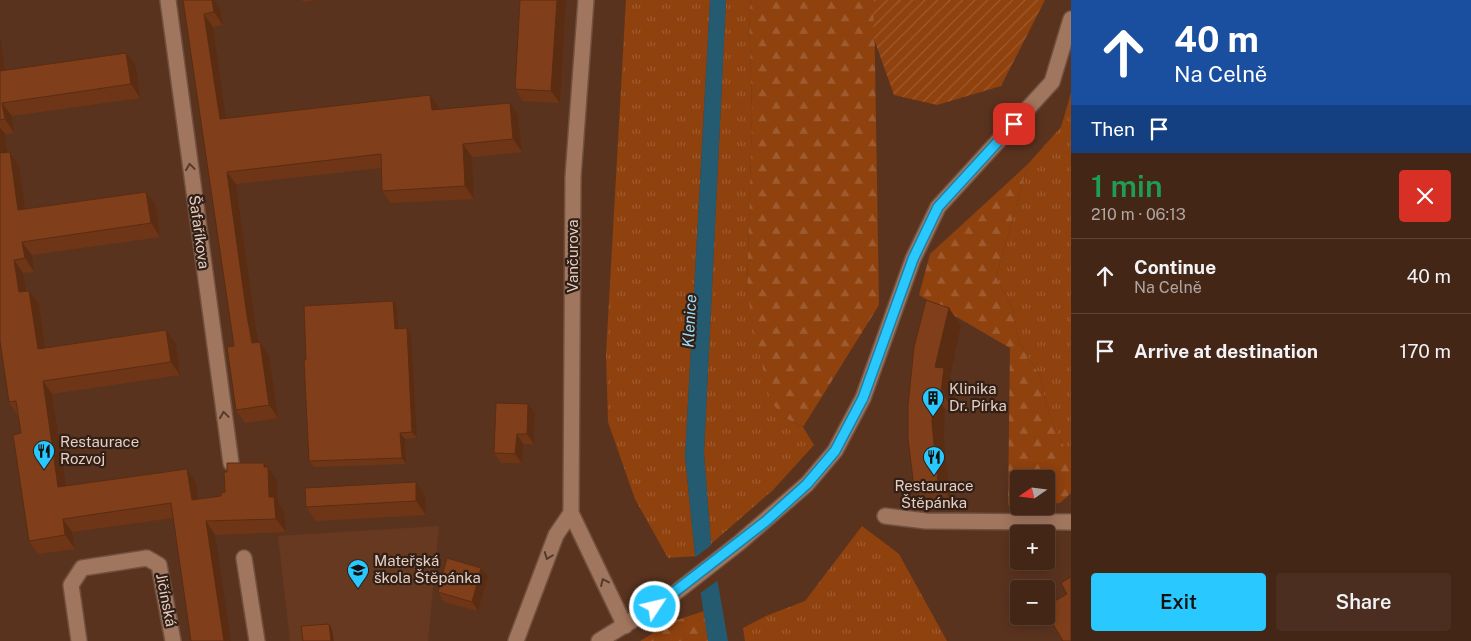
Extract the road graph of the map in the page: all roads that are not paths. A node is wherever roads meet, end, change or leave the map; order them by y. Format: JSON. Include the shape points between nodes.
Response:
{"nodes":[{"id":1,"x":168,"y":0,"type":"edge"},
{"id":2,"x":586,"y":0,"type":"edge"},
{"id":3,"x":1071,"y":19,"type":"edge"},
{"id":4,"x":231,"y":463,"type":"edge"},
{"id":5,"x":572,"y":513,"type":"junction"},
{"id":6,"x":885,"y":516,"type":"dead end"},
{"id":7,"x":1071,"y":522,"type":"edge"},
{"id":8,"x":244,"y":558,"type":"dead end"},
{"id":9,"x":625,"y":626,"type":"junction"},
{"id":10,"x":79,"y":641,"type":"edge"},
{"id":11,"x":173,"y":641,"type":"edge"},
{"id":12,"x":257,"y":641,"type":"edge"},
{"id":13,"x":516,"y":641,"type":"edge"},
{"id":14,"x":599,"y":641,"type":"edge"}],
"edges":[{"from":4,"to":1,"type":"street","name":"Šafaříkova","one_way":true},
{"from":2,"to":5,"type":"street","name":"Vančurova","via":[[573,177]]},
{"from":3,"to":9,"type":"street","via":[[1052,82],[938,207],[913,259],[863,398],[835,451],[807,484],[739,543],[670,597]]},
{"from":9,"to":5,"type":"street","name":"Vančurova","one_way":true},
{"from":5,"to":13,"type":"street","one_way":true,"via":[[556,536]]},
{"from":6,"to":7,"type":"street","via":[[934,521]]},
{"from":8,"to":12,"type":"street"},
{"from":9,"to":14,"type":"street"},
{"from":10,"to":11,"type":"street","name":"Jičínská","via":[[71,585],[82,568],[147,558],[159,565]]}]}
